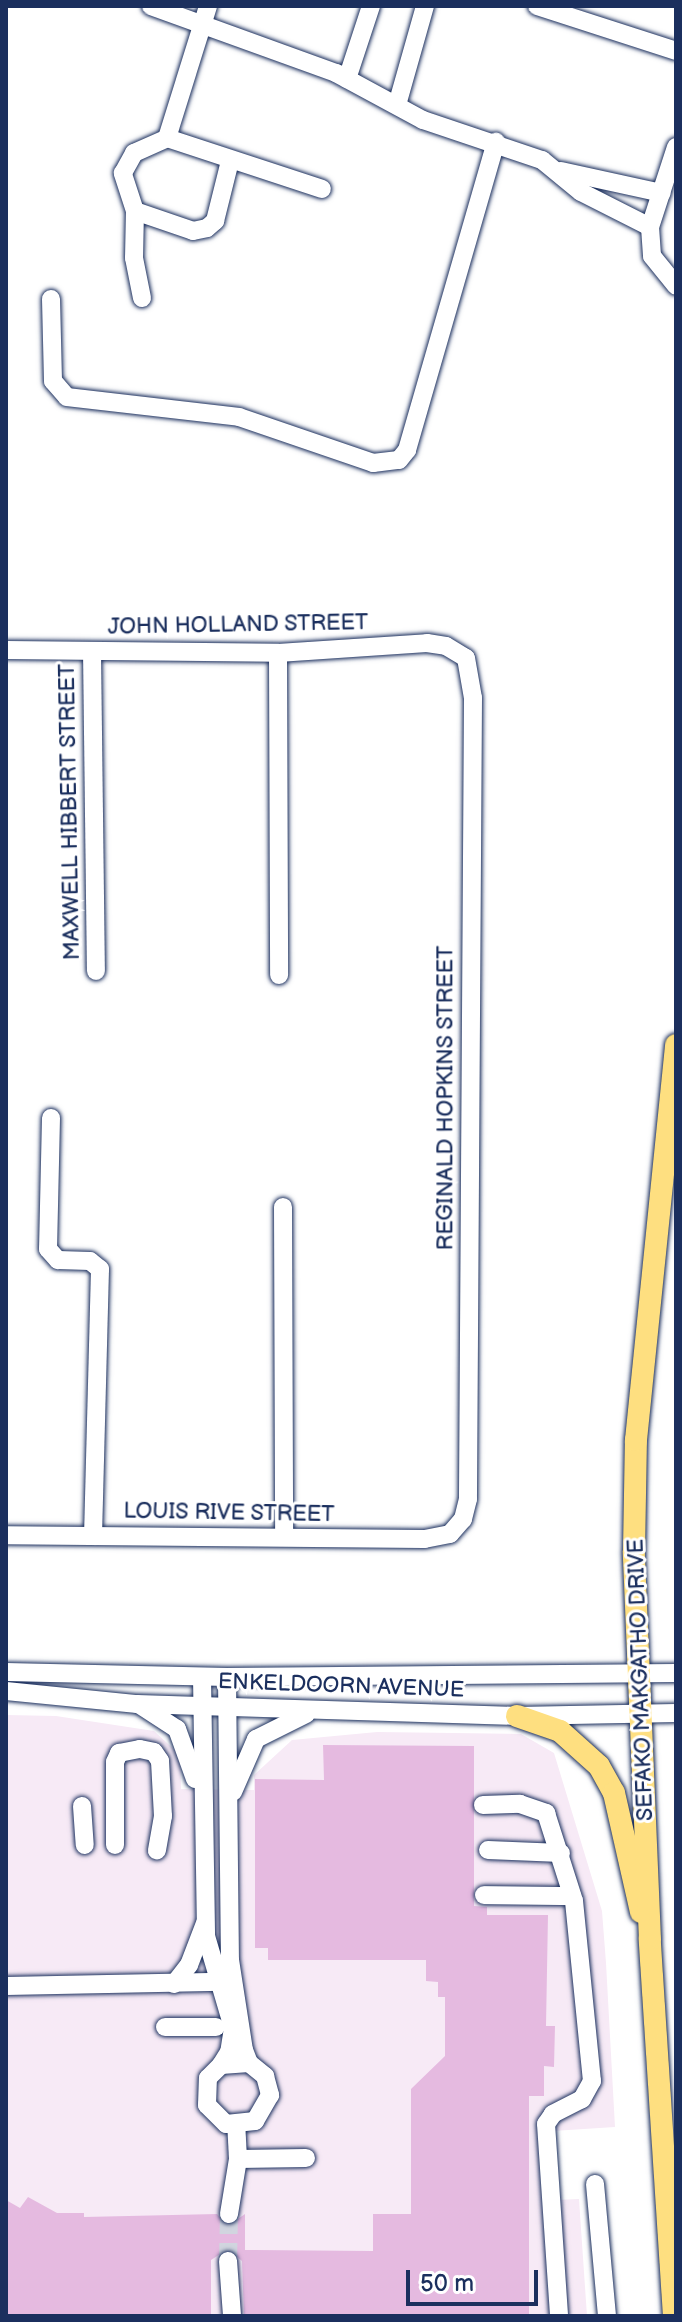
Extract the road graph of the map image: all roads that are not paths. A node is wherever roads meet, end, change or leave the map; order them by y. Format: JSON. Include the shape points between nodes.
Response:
{"nodes":[{"id":1,"x":151,"y":6,"type":"edge"},
{"id":2,"x":208,"y":6,"type":"edge"},
{"id":3,"x":371,"y":6,"type":"edge"},
{"id":4,"x":425,"y":6,"type":"edge"},
{"id":5,"x":537,"y":6,"type":"edge"},
{"id":6,"x":201,"y":27,"type":"junction"},
{"id":7,"x":676,"y":51,"type":"edge"},
{"id":8,"x":347,"y":79,"type":"junction"},
{"id":9,"x":397,"y":105,"type":"junction"},
{"id":10,"x":167,"y":138,"type":"junction"},
{"id":11,"x":496,"y":142,"type":"junction"},
{"id":12,"x":676,"y":147,"type":"edge"},
{"id":13,"x":230,"y":161,"type":"junction"},
{"id":14,"x":561,"y":171,"type":"junction"},
{"id":15,"x":322,"y":189,"type":"dead end"},
{"id":16,"x":662,"y":193,"type":"junction"},
{"id":17,"x":135,"y":211,"type":"junction"},
{"id":18,"x":650,"y":227,"type":"junction"},
{"id":19,"x":676,"y":286,"type":"edge"},
{"id":20,"x":142,"y":298,"type":"dead end"},
{"id":21,"x":51,"y":299,"type":"dead end"},
{"id":22,"x":6,"y":650,"type":"edge"},
{"id":23,"x":92,"y":651,"type":"junction"},
{"id":24,"x":278,"y":653,"type":"junction"},
{"id":25,"x":466,"y":658,"type":"joint"},
{"id":26,"x":96,"y":971,"type":"dead end"},
{"id":27,"x":279,"y":975,"type":"dead end"},
{"id":28,"x":676,"y":1045,"type":"edge"},
{"id":29,"x":51,"y":1118,"type":"dead end"},
{"id":30,"x":283,"y":1207,"type":"dead end"},
{"id":31,"x":450,"y":1534,"type":"joint"},
{"id":32,"x":6,"y":1535,"type":"edge"},
{"id":33,"x":93,"y":1536,"type":"junction"},
{"id":34,"x":284,"y":1537,"type":"junction"},
{"id":35,"x":6,"y":1672,"type":"edge"},
{"id":36,"x":676,"y":1673,"type":"edge"},
{"id":37,"x":639,"y":1674,"type":"junction"},
{"id":38,"x":202,"y":1677,"type":"junction"},
{"id":39,"x":227,"y":1677,"type":"junction"},
{"id":40,"x":6,"y":1691,"type":"edge"},
{"id":41,"x":137,"y":1704,"type":"junction"},
{"id":42,"x":202,"y":1706,"type":"junction"},
{"id":43,"x":227,"y":1706,"type":"junction"},
{"id":44,"x":328,"y":1709,"type":"junction"},
{"id":45,"x":642,"y":1713,"type":"junction"},
{"id":46,"x":676,"y":1713,"type":"edge"},
{"id":47,"x":517,"y":1716,"type":"junction"},
{"id":48,"x":203,"y":1800,"type":"junction"},
{"id":49,"x":483,"y":1805,"type":"dead end"},
{"id":50,"x":82,"y":1806,"type":"dead end"},
{"id":51,"x":228,"y":1808,"type":"junction"},
{"id":52,"x":85,"y":1845,"type":"dead end"},
{"id":53,"x":115,"y":1845,"type":"dead end"},
{"id":54,"x":157,"y":1850,"type":"dead end"},
{"id":55,"x":488,"y":1850,"type":"dead end"},
{"id":56,"x":561,"y":1853,"type":"junction"},
{"id":57,"x":484,"y":1895,"type":"dead end"},
{"id":58,"x":572,"y":1896,"type":"junction"},
{"id":59,"x":205,"y":1923,"type":"junction"},
{"id":60,"x":650,"y":1940,"type":"junction"},
{"id":61,"x":222,"y":1982,"type":"junction"},
{"id":62,"x":174,"y":1984,"type":"junction"},
{"id":63,"x":6,"y":1986,"type":"edge"},
{"id":64,"x":165,"y":2027,"type":"dead end"},
{"id":65,"x":216,"y":2027,"type":"dead end"},
{"id":66,"x":249,"y":2063,"type":"junction"},
{"id":67,"x":221,"y":2065,"type":"junction"},
{"id":68,"x":236,"y":2126,"type":"junction"},
{"id":69,"x":306,"y":2158,"type":"dead end"},
{"id":70,"x":238,"y":2159,"type":"junction"},
{"id":71,"x":595,"y":2184,"type":"dead end"},
{"id":72,"x":229,"y":2214,"type":"tunnel mouth"},
{"id":73,"x":228,"y":2261,"type":"tunnel mouth"},
{"id":74,"x":232,"y":2316,"type":"edge"},
{"id":75,"x":559,"y":2316,"type":"edge"},
{"id":76,"x":607,"y":2316,"type":"edge"},
{"id":77,"x":674,"y":2316,"type":"edge"}],
"edges":[{"from":1,"to":6,"type":"street"},
{"from":2,"to":6,"type":"street"},
{"from":3,"to":8,"type":"street"},
{"from":4,"to":9,"type":"street"},
{"from":5,"to":7,"type":"street"},
{"from":6,"to":8,"type":"street"},
{"from":6,"to":10,"type":"street"},
{"from":8,"to":9,"type":"street"},
{"from":9,"to":11,"type":"street","via":[[423,120]]},
{"from":10,"to":13,"type":"street"},
{"from":10,"to":17,"type":"street","via":[[127,161],[125,190]]},
{"from":11,"to":14,"type":"street"},
{"from":11,"to":21,"type":"street","via":[[407,450],[399,460],[373,463],[239,417],[67,397],[53,381]]},
{"from":12,"to":16,"type":"street"},
{"from":13,"to":15,"type":"street"},
{"from":13,"to":17,"type":"street","via":[[215,221],[207,228],[193,231]]},
{"from":14,"to":16,"type":"street"},
{"from":14,"to":18,"type":"street","via":[[581,192]]},
{"from":16,"to":18,"type":"street"},
{"from":17,"to":20,"type":"street","via":[[134,258]]},
{"from":18,"to":19,"type":"street","via":[[652,256]]},
{"from":22,"to":23,"type":"street","name":"JOHN HOLLAND STREET"},
{"from":23,"to":24,"type":"street","name":"JOHN HOLLAND STREET"},
{"from":23,"to":26,"type":"street","name":"MAXWELL HIBBERT STREET"},
{"from":24,"to":25,"type":"street","name":"JOHN HOLLAND STREET","via":[[427,643],[446,646]]},
{"from":24,"to":27,"type":"street"},
{"from":25,"to":31,"type":"street","name":"REGINALD HOPKINS STREET","via":[[473,698],[468,1499],[463,1519]]},
{"from":28,"to":37,"type":"main road","name":"SEFAKO MAKGATHO DRIVE","via":[[636,1440]]},
{"from":29,"to":33,"type":"street","via":[[48,1249],[58,1260],[90,1261],[100,1269]]},
{"from":30,"to":34,"type":"street"},
{"from":31,"to":34,"type":"street","name":"LOUIS RIVE STREET","via":[[424,1539]]},
{"from":32,"to":33,"type":"street","name":"LOUIS RIVE STREET"},
{"from":33,"to":34,"type":"street","name":"LOUIS RIVE STREET"},
{"from":35,"to":38,"type":"street","name":"ENKELDOORN AVENUE"},
{"from":36,"to":37,"type":"street","name":"ENKELDOORN AVENUE"},
{"from":37,"to":39,"type":"street","name":"ENKELDOORN AVENUE"},
{"from":37,"to":45,"type":"main road","name":"SEFAKO MAKGATHO DRIVE"},
{"from":38,"to":39,"type":"street","name":"ENKELDOORN AVENUE"},
{"from":38,"to":42,"type":"street"},
{"from":39,"to":43,"type":"street"},
{"from":40,"to":41,"type":"street","name":"ENKELDOORN AVENUE"},
{"from":41,"to":42,"type":"street","name":"ENKELDOORN AVENUE"},
{"from":41,"to":48,"type":"street","via":[[184,1738]]},
{"from":42,"to":43,"type":"street","name":"ENKELDOORN AVENUE"},
{"from":42,"to":48,"type":"street"},
{"from":43,"to":44,"type":"street","name":"ENKELDOORN AVENUE"},
{"from":43,"to":51,"type":"street"},
{"from":44,"to":47,"type":"street","name":"ENKELDOORN AVENUE"},
{"from":44,"to":51,"type":"street","via":[[282,1722],[256,1739],[244,1757]]},
{"from":45,"to":46,"type":"street","name":"ENKELDOORN AVENUE"},
{"from":45,"to":47,"type":"street","name":"ENKELDOORN AVENUE"},
{"from":45,"to":60,"type":"main road","name":"SEFAKO MAKGATHO DRIVE"},
{"from":47,"to":60,"type":"main road","via":[[550,1726],[580,1744],[610,1784]]},
{"from":48,"to":59,"type":"street"},
{"from":49,"to":56,"type":"street","via":[[538,1807],[554,1828]]},
{"from":50,"to":52,"type":"street"},
{"from":51,"to":66,"type":"street","via":[[230,1960]]},
{"from":53,"to":54,"type":"street","via":[[115,1762],[119,1753],[140,1749],[154,1752],[160,1761],[163,1816]]},
{"from":55,"to":56,"type":"street"},
{"from":56,"to":58,"type":"street"},
{"from":57,"to":58,"type":"street"},
{"from":58,"to":75,"type":"street","via":[[592,2081],[582,2099],[553,2114],[546,2124]]},
{"from":59,"to":61,"type":"street"},
{"from":59,"to":62,"type":"street","via":[[189,1965]]},
{"from":60,"to":77,"type":"main road","name":"SEFAKO MAKGATHO DRIVE"},
{"from":61,"to":62,"type":"street"},
{"from":61,"to":67,"type":"street","via":[[233,2028]]},
{"from":62,"to":63,"type":"street"},
{"from":64,"to":65,"type":"street"},
{"from":66,"to":67,"type":"street"},
{"from":66,"to":68,"type":"street","via":[[265,2076],[270,2095],[255,2121]]},
{"from":67,"to":68,"type":"street","via":[[208,2078],[205,2096],[211,2113]]},
{"from":68,"to":70,"type":"street"},
{"from":69,"to":70,"type":"street"},
{"from":70,"to":72,"type":"street"},
{"from":71,"to":76,"type":"street"},
{"from":73,"to":74,"type":"street"}]}
